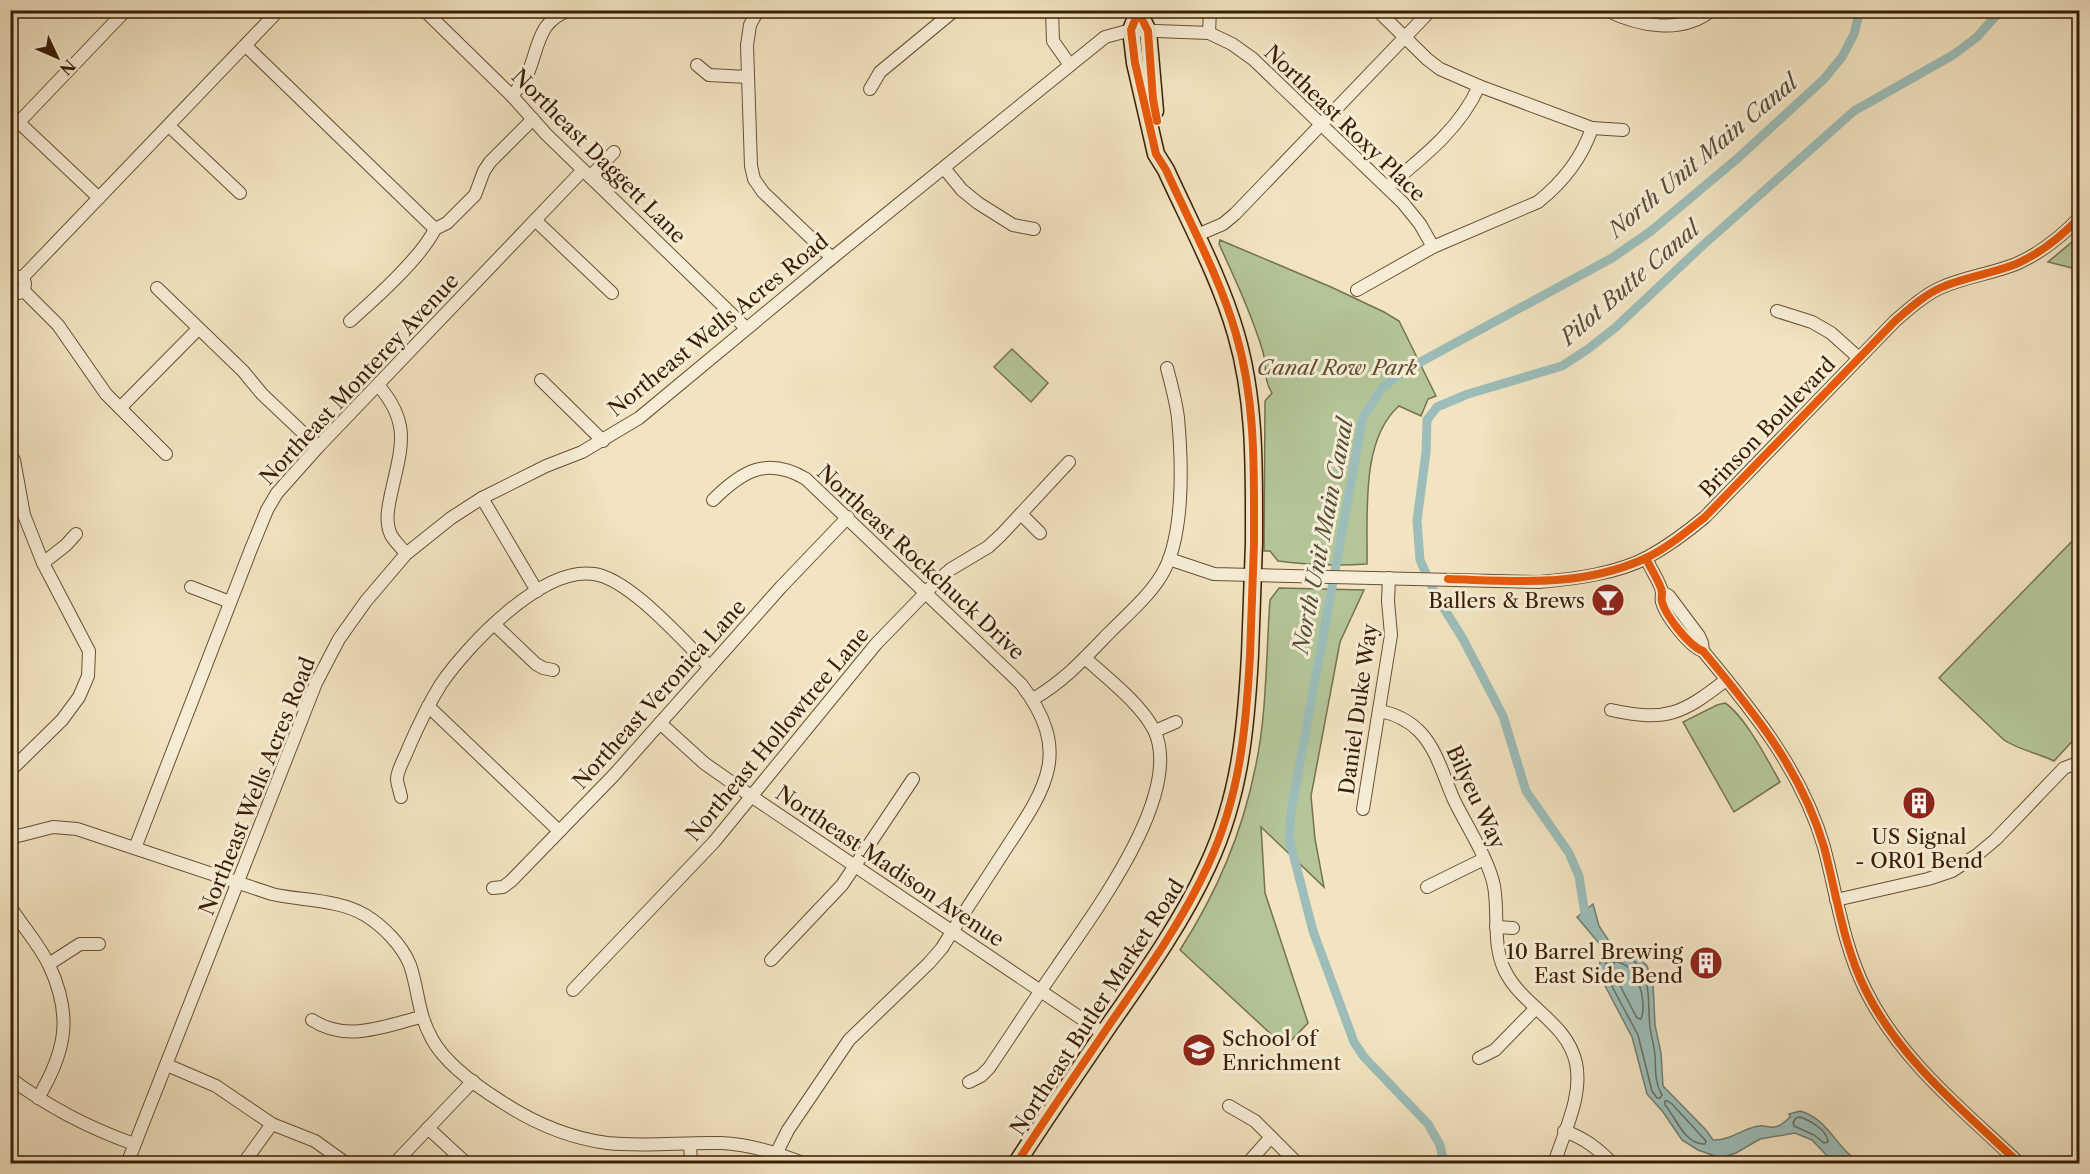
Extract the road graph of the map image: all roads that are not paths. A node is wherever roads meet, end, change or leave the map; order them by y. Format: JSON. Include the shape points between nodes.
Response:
{"nodes":[{"id":1,"x":126,"y":10,"type":"edge"},
{"id":2,"x":279,"y":10,"type":"edge"},
{"id":3,"x":571,"y":10,"type":"edge"},
{"id":4,"x":758,"y":10,"type":"edge"},
{"id":5,"x":955,"y":10,"type":"edge"},
{"id":6,"x":1052,"y":10,"type":"edge"},
{"id":7,"x":1210,"y":10,"type":"edge"},
{"id":8,"x":1377,"y":10,"type":"edge"},
{"id":9,"x":1431,"y":10,"type":"edge"},
{"id":10,"x":1606,"y":10,"type":"edge"},
{"id":11,"x":1712,"y":10,"type":"edge"},
{"id":12,"x":1139,"y":12,"type":"edge"},
{"id":13,"x":432,"y":13,"type":"edge"},
{"id":14,"x":1139,"y":30,"type":"junction"},
{"id":15,"x":1209,"y":33,"type":"junction"},
{"id":16,"x":1405,"y":38,"type":"junction"},
{"id":17,"x":246,"y":46,"type":"junction"},
{"id":18,"x":697,"y":65,"type":"dead end"},
{"id":19,"x":1070,"y":65,"type":"junction"},
{"id":20,"x":748,"y":76,"type":"junction"},
{"id":21,"x":1479,"y":86,"type":"junction"},
{"id":22,"x":870,"y":89,"type":"dead end"},
{"id":23,"x":512,"y":96,"type":"junction"},
{"id":24,"x":15,"y":118,"type":"edge"},
{"id":25,"x":533,"y":119,"type":"junction"},
{"id":26,"x":1321,"y":125,"type":"junction"},
{"id":27,"x":169,"y":126,"type":"junction"},
{"id":28,"x":1592,"y":128,"type":"junction"},
{"id":29,"x":1623,"y":130,"type":"dead end"},
{"id":30,"x":614,"y":152,"type":"dead end"},
{"id":31,"x":944,"y":168,"type":"junction"},
{"id":32,"x":587,"y":174,"type":"junction"},
{"id":33,"x":1387,"y":187,"type":"junction"},
{"id":34,"x":240,"y":193,"type":"dead end"},
{"id":35,"x":99,"y":198,"type":"junction"},
{"id":36,"x":2079,"y":218,"type":"edge"},
{"id":37,"x":535,"y":220,"type":"junction"},
{"id":38,"x":435,"y":229,"type":"junction"},
{"id":39,"x":1034,"y":229,"type":"dead end"},
{"id":40,"x":1195,"y":236,"type":"junction"},
{"id":41,"x":1433,"y":248,"type":"junction"},
{"id":42,"x":832,"y":258,"type":"junction"},
{"id":43,"x":14,"y":285,"type":"edge"},
{"id":44,"x":157,"y":288,"type":"dead end"},
{"id":45,"x":1357,"y":290,"type":"dead end"},
{"id":46,"x":612,"y":293,"type":"dead end"},
{"id":47,"x":1778,"y":311,"type":"dead end"},
{"id":48,"x":350,"y":321,"type":"dead end"},
{"id":49,"x":746,"y":328,"type":"junction"},
{"id":50,"x":198,"y":329,"type":"junction"},
{"id":51,"x":1859,"y":358,"type":"junction"},
{"id":52,"x":1167,"y":368,"type":"dead end"},
{"id":53,"x":541,"y":380,"type":"dead end"},
{"id":54,"x":378,"y":385,"type":"junction"},
{"id":55,"x":120,"y":408,"type":"junction"},
{"id":56,"x":603,"y":441,"type":"junction"},
{"id":57,"x":318,"y":447,"type":"junction"},
{"id":58,"x":166,"y":454,"type":"dead end"},
{"id":59,"x":10,"y":456,"type":"edge"},
{"id":60,"x":1069,"y":462,"type":"dead end"},
{"id":61,"x":482,"y":498,"type":"junction"},
{"id":62,"x":713,"y":500,"type":"dead end"},
{"id":63,"x":1021,"y":514,"type":"junction"},
{"id":64,"x":848,"y":517,"type":"junction"},
{"id":65,"x":1040,"y":533,"type":"dead end"},
{"id":66,"x":76,"y":534,"type":"dead end"},
{"id":67,"x":406,"y":554,"type":"junction"},
{"id":68,"x":1646,"y":558,"type":"junction"},
{"id":69,"x":1169,"y":559,"type":"junction"},
{"id":70,"x":43,"y":563,"type":"junction"},
{"id":71,"x":1254,"y":575,"type":"junction"},
{"id":72,"x":1389,"y":578,"type":"junction"},
{"id":73,"x":190,"y":587,"type":"dead end"},
{"id":74,"x":537,"y":591,"type":"junction"},
{"id":75,"x":926,"y":592,"type":"junction"},
{"id":76,"x":230,"y":602,"type":"junction"},
{"id":77,"x":494,"y":624,"type":"junction"},
{"id":78,"x":1085,"y":658,"type":"junction"},
{"id":79,"x":710,"y":667,"type":"junction"},
{"id":80,"x":553,"y":670,"type":"dead end"},
{"id":81,"x":1726,"y":680,"type":"junction"},
{"id":82,"x":1033,"y":699,"type":"junction"},
{"id":83,"x":428,"y":706,"type":"junction"},
{"id":84,"x":1611,"y":710,"type":"dead end"},
{"id":85,"x":1380,"y":711,"type":"junction"},
{"id":86,"x":1176,"y":722,"type":"dead end"},
{"id":87,"x":660,"y":723,"type":"junction"},
{"id":88,"x":1155,"y":731,"type":"junction"},
{"id":89,"x":2079,"y":762,"type":"edge"},
{"id":90,"x":10,"y":771,"type":"edge"},
{"id":91,"x":913,"y":780,"type":"dead end"},
{"id":92,"x":401,"y":796,"type":"dead end"},
{"id":93,"x":751,"y":796,"type":"junction"},
{"id":94,"x":1363,"y":809,"type":"dead end"},
{"id":95,"x":559,"y":831,"type":"junction"},
{"id":96,"x":10,"y":838,"type":"edge"},
{"id":97,"x":135,"y":848,"type":"junction"},
{"id":98,"x":1484,"y":860,"type":"junction"},
{"id":99,"x":856,"y":865,"type":"junction"},
{"id":100,"x":238,"y":884,"type":"junction"},
{"id":101,"x":1427,"y":887,"type":"dead end"},
{"id":102,"x":493,"y":888,"type":"dead end"},
{"id":103,"x":1836,"y":900,"type":"junction"},
{"id":104,"x":10,"y":906,"type":"edge"},
{"id":105,"x":1496,"y":927,"type":"junction"},
{"id":106,"x":1513,"y":928,"type":"dead end"},
{"id":107,"x":952,"y":932,"type":"junction"},
{"id":108,"x":99,"y":944,"type":"dead end"},
{"id":109,"x":771,"y":960,"type":"dead end"},
{"id":110,"x":49,"y":964,"type":"junction"},
{"id":111,"x":573,"y":990,"type":"dead end"},
{"id":112,"x":1041,"y":991,"type":"junction"},
{"id":113,"x":1536,"y":1008,"type":"junction"},
{"id":114,"x":421,"y":1017,"type":"junction"},
{"id":115,"x":312,"y":1020,"type":"dead end"},
{"id":116,"x":1103,"y":1034,"type":"junction"},
{"id":117,"x":1479,"y":1058,"type":"dead end"},
{"id":118,"x":167,"y":1065,"type":"junction"},
{"id":119,"x":10,"y":1078,"type":"edge"},
{"id":120,"x":473,"y":1081,"type":"junction"},
{"id":121,"x":969,"y":1082,"type":"dead end"},
{"id":122,"x":38,"y":1098,"type":"junction"},
{"id":123,"x":1229,"y":1106,"type":"dead end"},
{"id":124,"x":272,"y":1124,"type":"junction"},
{"id":125,"x":428,"y":1128,"type":"junction"},
{"id":126,"x":1564,"y":1131,"type":"junction"},
{"id":127,"x":1271,"y":1137,"type":"junction"},
{"id":128,"x":134,"y":1144,"type":"junction"},
{"id":129,"x":690,"y":1144,"type":"junction"},
{"id":130,"x":777,"y":1152,"type":"junction"},
{"id":131,"x":127,"y":1164,"type":"edge"},
{"id":132,"x":243,"y":1164,"type":"edge"},
{"id":133,"x":347,"y":1164,"type":"edge"},
{"id":134,"x":394,"y":1164,"type":"edge"},
{"id":135,"x":467,"y":1164,"type":"edge"},
{"id":136,"x":691,"y":1164,"type":"edge"},
{"id":137,"x":805,"y":1164,"type":"edge"},
{"id":138,"x":1016,"y":1164,"type":"edge"},
{"id":139,"x":1247,"y":1164,"type":"edge"},
{"id":140,"x":1298,"y":1164,"type":"edge"},
{"id":141,"x":1554,"y":1164,"type":"edge"},
{"id":142,"x":1613,"y":1164,"type":"edge"},
{"id":143,"x":2020,"y":1164,"type":"edge"}],
"edges":[{"from":1,"to":24,"type":"street"},
{"from":2,"to":17,"type":"street"},
{"from":3,"to":23,"type":"street","via":[[552,21],[540,36],[529,71]]},
{"from":4,"to":20,"type":"street","via":[[750,25]]},
{"from":5,"to":22,"type":"street","via":[[880,72]]},
{"from":6,"to":19,"type":"street","via":[[1053,41]]},
{"from":7,"to":15,"type":"street"},
{"from":8,"to":16,"type":"street"},
{"from":9,"to":16,"type":"street"},
{"from":10,"to":11,"type":"street","via":[[1648,25],[1678,26]]},
{"from":12,"to":14,"type":"main road"},
{"from":13,"to":23,"type":"street","name":"Northeast Daggett Lane"},
{"from":14,"to":15,"type":"street","name":"Northeast Roxy Place"},
{"from":14,"to":19,"type":"street","name":"Northeast Wells Acres Road","via":[[1105,38]]},
{"from":14,"to":40,"type":"main road","name":"Northeast Butler Market Road","via":[[1135,63],[1155,154],[1167,164]]},
{"from":15,"to":26,"type":"street","name":"Northeast Roxy Place","via":[[1253,59]]},
{"from":16,"to":21,"type":"street","via":[[1440,69]]},
{"from":16,"to":26,"type":"street"},
{"from":17,"to":27,"type":"street"},
{"from":17,"to":38,"type":"street"},
{"from":18,"to":20,"type":"street","via":[[709,75]]},
{"from":19,"to":31,"type":"street","name":"Northeast Wells Acres Road"},
{"from":20,"to":42,"type":"street","via":[[754,179]]},
{"from":21,"to":28,"type":"street"},
{"from":21,"to":33,"type":"street","via":[[1449,132]]},
{"from":23,"to":25,"type":"street","name":"Northeast Daggett Lane"},
{"from":24,"to":35,"type":"street"},
{"from":25,"to":32,"type":"street","name":"Northeast Daggett Lane"},
{"from":25,"to":38,"type":"street","via":[[490,162],[475,195],[447,223]]},
{"from":26,"to":33,"type":"street","name":"Northeast Roxy Place"},
{"from":26,"to":40,"type":"street","via":[[1235,214]]},
{"from":27,"to":34,"type":"street"},
{"from":27,"to":35,"type":"street"},
{"from":28,"to":29,"type":"street"},
{"from":28,"to":41,"type":"street","via":[[1567,175],[1538,202]]},
{"from":30,"to":32,"type":"street","name":"Northeast Monterey Avenue"},
{"from":31,"to":39,"type":"street","via":[[978,203],[1013,225]]},
{"from":31,"to":42,"type":"street","name":"Northeast Wells Acres Road"},
{"from":32,"to":37,"type":"street","name":"Northeast Monterey Avenue"},
{"from":32,"to":49,"type":"street","name":"Northeast Daggett Lane"},
{"from":33,"to":41,"type":"street","name":"Northeast Roxy Place","via":[[1420,224]]},
{"from":35,"to":43,"type":"street"},
{"from":36,"to":51,"type":"street","name":"Brinson Boulevard","via":[[2042,250],[2016,264],[1957,281],[1928,295],[1895,321]]},
{"from":37,"to":46,"type":"street"},
{"from":37,"to":54,"type":"street","name":"Northeast Monterey Avenue"},
{"from":38,"to":48,"type":"street","via":[[420,251]]},
{"from":40,"to":71,"type":"main road","name":"Northeast Butler Market Road","via":[[1228,310],[1246,378],[1254,467]]},
{"from":41,"to":45,"type":"street"},
{"from":42,"to":49,"type":"street","name":"Northeast Wells Acres Road"},
{"from":43,"to":55,"type":"street","via":[[58,325]]},
{"from":44,"to":50,"type":"street"},
{"from":47,"to":51,"type":"street","via":[[1831,333]]},
{"from":49,"to":56,"type":"street","name":"Northeast Wells Acres Road","via":[[639,418]]},
{"from":50,"to":55,"type":"street"},
{"from":50,"to":57,"type":"street"},
{"from":51,"to":68,"type":"street","name":"Brinson Boulevard","via":[[1705,517]]},
{"from":52,"to":69,"type":"street","via":[[1178,416],[1180,459],[1176,536]]},
{"from":53,"to":56,"type":"street"},
{"from":54,"to":57,"type":"street","name":"Northeast Monterey Avenue"},
{"from":54,"to":67,"type":"street","via":[[392,401],[401,422],[401,449],[387,514],[392,536]]},
{"from":55,"to":58,"type":"street"},
{"from":56,"to":61,"type":"street","name":"Northeast Wells Acres Road"},
{"from":57,"to":76,"type":"street","name":"Northeast Monterey Avenue","via":[[290,476],[267,510]]},
{"from":59,"to":70,"type":"street","via":[[24,515]]},
{"from":60,"to":63,"type":"street","name":"Northeast Hollowtree Lane"},
{"from":61,"to":67,"type":"street","name":"Northeast Wells Acres Road"},
{"from":61,"to":74,"type":"street"},
{"from":62,"to":64,"type":"street","name":"Northeast Rockchuck Drive","via":[[747,472],[777,468],[792,470],[806,479]]},
{"from":63,"to":65,"type":"street"},
{"from":63,"to":75,"type":"street","name":"Northeast Hollowtree Lane","via":[[988,547],[951,569]]},
{"from":64,"to":75,"type":"street","name":"Northeast Rockchuck Drive"},
{"from":64,"to":79,"type":"street","name":"Northeast Veronica Lane"},
{"from":66,"to":70,"type":"street"},
{"from":67,"to":100,"type":"street","name":"Northeast Wells Acres Road","via":[[339,639],[316,683]]},
{"from":68,"to":72,"type":"street","name":"Brinson Boulevard","via":[[1573,579],[1539,582]]},
{"from":68,"to":81,"type":"street","via":[[1662,592],[1663,605],[1678,629]]},
{"from":69,"to":71,"type":"street","name":"Brinson Boulevard","via":[[1214,574]]},
{"from":69,"to":78,"type":"street","via":[[1151,590]]},
{"from":70,"to":90,"type":"street","via":[[89,651],[88,676],[80,697],[62,720]]},
{"from":71,"to":72,"type":"street","name":"Brinson Boulevard"},
{"from":71,"to":116,"type":"main road","name":"Northeast Butler Market Road","via":[[1246,727],[1236,783],[1221,832],[1176,924]]},
{"from":72,"to":85,"type":"street","name":"Daniel Duke Way","via":[[1391,634]]},
{"from":73,"to":76,"type":"street"},
{"from":74,"to":77,"type":"street"},
{"from":74,"to":79,"type":"street","via":[[574,574],[609,577],[637,597]]},
{"from":75,"to":82,"type":"street","name":"Northeast Rockchuck Drive"},
{"from":75,"to":93,"type":"street","name":"Northeast Hollowtree Lane","via":[[856,668]]},
{"from":76,"to":97,"type":"street","name":"Northeast Monterey Avenue"},
{"from":77,"to":80,"type":"street","via":[[536,664]]},
{"from":77,"to":83,"type":"street","via":[[456,663]]},
{"from":78,"to":82,"type":"street","via":[[1054,687]]},
{"from":78,"to":88,"type":"street","via":[[1135,705]]},
{"from":79,"to":87,"type":"street","name":"Northeast Veronica Lane"},
{"from":81,"to":84,"type":"street","via":[[1675,712],[1646,716]]},
{"from":81,"to":103,"type":"street","via":[[1766,728],[1795,777],[1823,846]]},
{"from":82,"to":107,"type":"street","name":"Northeast Rockchuck Drive","via":[[1048,737],[1046,782],[1034,808]]},
{"from":83,"to":92,"type":"street","via":[[397,778]]},
{"from":83,"to":95,"type":"street"},
{"from":85,"to":94,"type":"street","name":"Daniel Duke Way"},
{"from":85,"to":98,"type":"street","name":"Bilyeu Way","via":[[1408,721],[1420,731]]},
{"from":86,"to":88,"type":"street"},
{"from":87,"to":93,"type":"street","name":"Northeast Madison Avenue","via":[[704,763]]},
{"from":87,"to":95,"type":"street","name":"Northeast Veronica Lane"},
{"from":88,"to":112,"type":"street","via":[[1159,777],[1145,821],[1116,880]]},
{"from":89,"to":103,"type":"street","via":[[2064,768],[1996,839],[1952,870]]},
{"from":91,"to":99,"type":"street"},
{"from":93,"to":99,"type":"street","name":"Northeast Madison Avenue"},
{"from":93,"to":111,"type":"street","name":"Northeast Hollowtree Lane","via":[[693,866]]},
{"from":95,"to":102,"type":"street","name":"Northeast Veronica Lane","via":[[503,887]]},
{"from":96,"to":97,"type":"street","via":[[52,827],[77,829]]},
{"from":97,"to":100,"type":"street"},
{"from":98,"to":101,"type":"street"},
{"from":98,"to":105,"type":"street","name":"Bilyeu Way","via":[[1494,887]]},
{"from":99,"to":107,"type":"street","name":"Northeast Madison Avenue"},
{"from":99,"to":109,"type":"street"},
{"from":100,"to":114,"type":"street","via":[[364,914],[399,945],[409,965]]},
{"from":100,"to":118,"type":"street","name":"Northeast Wells Acres Road"},
{"from":103,"to":143,"type":"street","via":[[1854,965],[1889,1029],[1933,1081]]},
{"from":104,"to":110,"type":"street"},
{"from":105,"to":106,"type":"street"},
{"from":105,"to":113,"type":"street","name":"Bilyeu Way","via":[[1504,969],[1514,987]]},
{"from":107,"to":112,"type":"street","name":"Northeast Madison Avenue"},
{"from":107,"to":130,"type":"street","name":"Northeast Rockchuck Drive","via":[[929,963],[849,1040]]},
{"from":108,"to":110,"type":"street","via":[[80,944]]},
{"from":110,"to":122,"type":"street","via":[[62,1000],[63,1042],[53,1073]]},
{"from":112,"to":116,"type":"street","name":"Northeast Madison Avenue"},
{"from":112,"to":121,"type":"street","via":[[989,1068]]},
{"from":113,"to":117,"type":"street","via":[[1496,1050]]},
{"from":113,"to":126,"type":"street","name":"Bilyeu Way","via":[[1565,1036],[1576,1063],[1578,1082]]},
{"from":114,"to":115,"type":"street","via":[[349,1032],[332,1031]]},
{"from":114,"to":120,"type":"street","via":[[448,1060]]},
{"from":116,"to":138,"type":"main road","name":"Northeast Butler Market Road"},
{"from":118,"to":124,"type":"street","via":[[216,1086]]},
{"from":118,"to":128,"type":"street","name":"Northeast Wells Acres Road"},
{"from":119,"to":122,"type":"street"},
{"from":120,"to":125,"type":"street"},
{"from":120,"to":129,"type":"street","via":[[530,1119],[577,1137],[609,1143]]},
{"from":122,"to":128,"type":"street","via":[[79,1122]]},
{"from":123,"to":127,"type":"street","via":[[1255,1121]]},
{"from":124,"to":132,"type":"street"},
{"from":124,"to":133,"type":"street","via":[[315,1140]]},
{"from":125,"to":134,"type":"street"},
{"from":125,"to":135,"type":"street"},
{"from":126,"to":141,"type":"street","name":"Bilyeu Way"},
{"from":126,"to":142,"type":"street","via":[[1595,1146]]},
{"from":127,"to":139,"type":"street"},
{"from":127,"to":140,"type":"street"},
{"from":128,"to":131,"type":"street","name":"Northeast Wells Acres Road"},
{"from":129,"to":130,"type":"street","via":[[723,1143]]},
{"from":129,"to":136,"type":"street"},
{"from":130,"to":137,"type":"street"}]}
